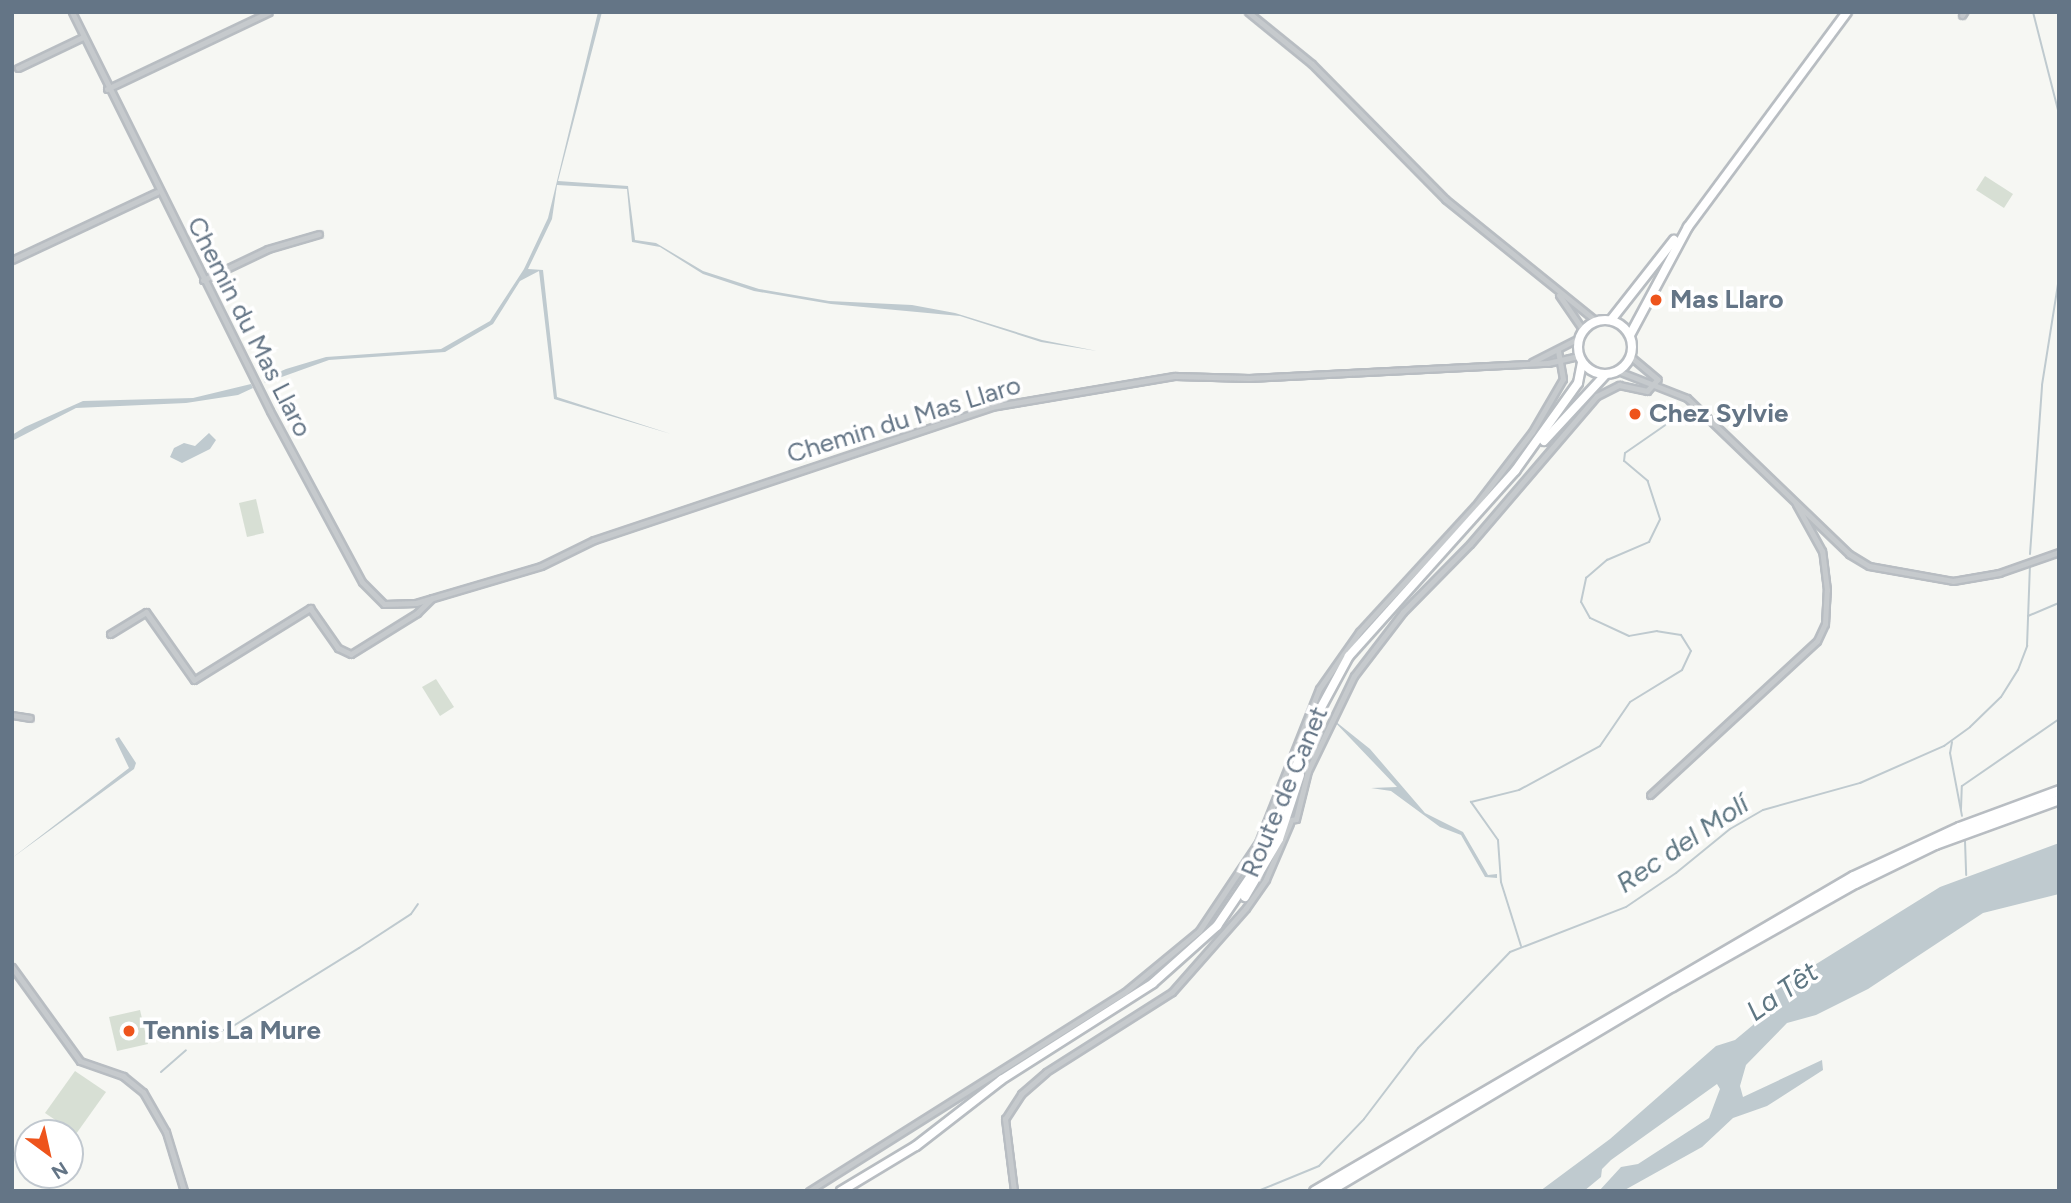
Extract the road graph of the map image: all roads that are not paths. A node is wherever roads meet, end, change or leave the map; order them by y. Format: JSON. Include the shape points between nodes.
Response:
{"nodes":[{"id":1,"x":72,"y":12,"type":"edge"},
{"id":2,"x":269,"y":12,"type":"edge"},
{"id":3,"x":1248,"y":12,"type":"edge"},
{"id":4,"x":1842,"y":12,"type":"edge"},
{"id":5,"x":1847,"y":12,"type":"edge"},
{"id":6,"x":83,"y":37,"type":"junction"},
{"id":7,"x":18,"y":68,"type":"dead end"},
{"id":8,"x":107,"y":89,"type":"junction"},
{"id":9,"x":158,"y":192,"type":"junction"},
{"id":10,"x":318,"y":234,"type":"dead end"},
{"id":11,"x":12,"y":260,"type":"edge"},
{"id":12,"x":202,"y":280,"type":"junction"},
{"id":13,"x":1549,"y":285,"type":"junction"},
{"id":14,"x":1611,"y":320,"type":"junction"},
{"id":15,"x":1596,"y":321,"type":"junction"},
{"id":16,"x":1581,"y":334,"type":"junction"},
{"id":17,"x":1630,"y":335,"type":"junction"},
{"id":18,"x":1558,"y":350,"type":"junction"},
{"id":19,"x":1631,"y":357,"type":"junction"},
{"id":20,"x":1559,"y":359,"type":"junction"},
{"id":21,"x":1581,"y":359,"type":"junction"},
{"id":22,"x":1529,"y":363,"type":"junction"},
{"id":23,"x":1618,"y":371,"type":"junction"},
{"id":24,"x":1606,"y":374,"type":"junction"},
{"id":25,"x":1656,"y":381,"type":"junction"},
{"id":26,"x":1790,"y":496,"type":"junction"},
{"id":27,"x":2059,"y":552,"type":"edge"},
{"id":28,"x":433,"y":597,"type":"junction"},
{"id":29,"x":110,"y":634,"type":"dead end"},
{"id":30,"x":12,"y":715,"type":"edge"},
{"id":31,"x":30,"y":718,"type":"dead end"},
{"id":32,"x":2059,"y":790,"type":"edge"},
{"id":33,"x":1650,"y":795,"type":"dead end"},
{"id":34,"x":2059,"y":799,"type":"edge"},
{"id":35,"x":1287,"y":822,"type":"junction"},
{"id":36,"x":12,"y":967,"type":"edge"},
{"id":37,"x":184,"y":1191,"type":"edge"},
{"id":38,"x":810,"y":1191,"type":"edge"},
{"id":39,"x":841,"y":1191,"type":"edge"},
{"id":40,"x":849,"y":1191,"type":"edge"},
{"id":41,"x":1014,"y":1191,"type":"edge"},
{"id":42,"x":1314,"y":1191,"type":"edge"},
{"id":43,"x":1328,"y":1191,"type":"edge"}],
"edges":[{"from":1,"to":6,"type":"street","name":"Chemin du Mas Llaro"},
{"from":2,"to":8,"type":"street"},
{"from":3,"to":13,"type":"street","via":[[1312,64],[1445,199]]},
{"from":4,"to":14,"type":"main road","via":[[1721,172],[1659,263]]},
{"from":5,"to":17,"type":"main road","via":[[1688,227]]},
{"from":6,"to":7,"type":"street"},
{"from":6,"to":8,"type":"street","name":"Chemin du Mas Llaro"},
{"from":8,"to":9,"type":"street","name":"Chemin du Mas Llaro"},
{"from":9,"to":11,"type":"street"},
{"from":9,"to":12,"type":"street","name":"Chemin du Mas Llaro"},
{"from":10,"to":12,"type":"street","via":[[268,249]]},
{"from":12,"to":28,"type":"street","name":"Chemin du Mas Llaro","via":[[362,582],[384,604]]},
{"from":13,"to":15,"type":"street"},
{"from":13,"to":16,"type":"street"},
{"from":14,"to":15,"type":"main road"},
{"from":14,"to":17,"type":"main road"},
{"from":15,"to":16,"type":"main road"},
{"from":16,"to":18,"type":"street"},
{"from":16,"to":21,"type":"main road"},
{"from":17,"to":19,"type":"main road"},
{"from":18,"to":20,"type":"street"},
{"from":18,"to":22,"type":"street"},
{"from":19,"to":23,"type":"main road"},
{"from":19,"to":25,"type":"street"},
{"from":20,"to":21,"type":"street","name":"Chemin du Mas Llaro"},
{"from":20,"to":22,"type":"street","name":"Chemin du Mas Llaro"},
{"from":20,"to":38,"type":"street","via":[[1563,379],[1532,432],[1475,506],[1378,610],[1331,669],[1310,709],[1258,843],[1199,931],[1125,992]]},
{"from":21,"to":24,"type":"main road"},
{"from":21,"to":39,"type":"main road","name":"Route de Canet","via":[[1578,383],[1507,481],[1349,656],[1310,728],[1263,858],[1217,926],[1153,984],[1001,1080],[916,1146]]},
{"from":22,"to":28,"type":"street","name":"Chemin du Mas Llaro","via":[[1249,378],[1175,376],[991,407],[594,540],[541,566]]},
{"from":23,"to":24,"type":"main road"},
{"from":23,"to":25,"type":"street"},
{"from":24,"to":35,"type":"main road","name":"Route de Canet","via":[[1576,402],[1479,522],[1353,659],[1315,729]]},
{"from":25,"to":26,"type":"street","via":[[1687,398]]},
{"from":25,"to":35,"type":"street","via":[[1647,391],[1629,385],[1609,388],[1575,416],[1470,544],[1380,639],[1363,660],[1334,715],[1308,771],[1296,819]]},
{"from":26,"to":27,"type":"street","via":[[1849,554],[1889,572],[1953,581],[1979,578]]},
{"from":26,"to":33,"type":"street","via":[[1822,551],[1825,624],[1817,641]]},
{"from":28,"to":29,"type":"street","name":"Chemin du Mas Llaro","via":[[417,613],[351,654],[338,648],[310,608],[194,680],[146,612]]},
{"from":30,"to":31,"type":"street"},
{"from":32,"to":42,"type":"highway","via":[[1959,827],[1853,876]]},
{"from":34,"to":43,"type":"highway","via":[[1935,844],[1855,883]]},
{"from":35,"to":40,"type":"main road","name":"Route de Canet","via":[[1239,906],[1178,971],[1003,1084],[919,1150]]},
{"from":35,"to":41,"type":"street","via":[[1266,879],[1172,992],[1046,1072],[1021,1094],[1005,1119]]},
{"from":36,"to":37,"type":"street","via":[[80,1061],[123,1076],[148,1098],[166,1132]]}]}
